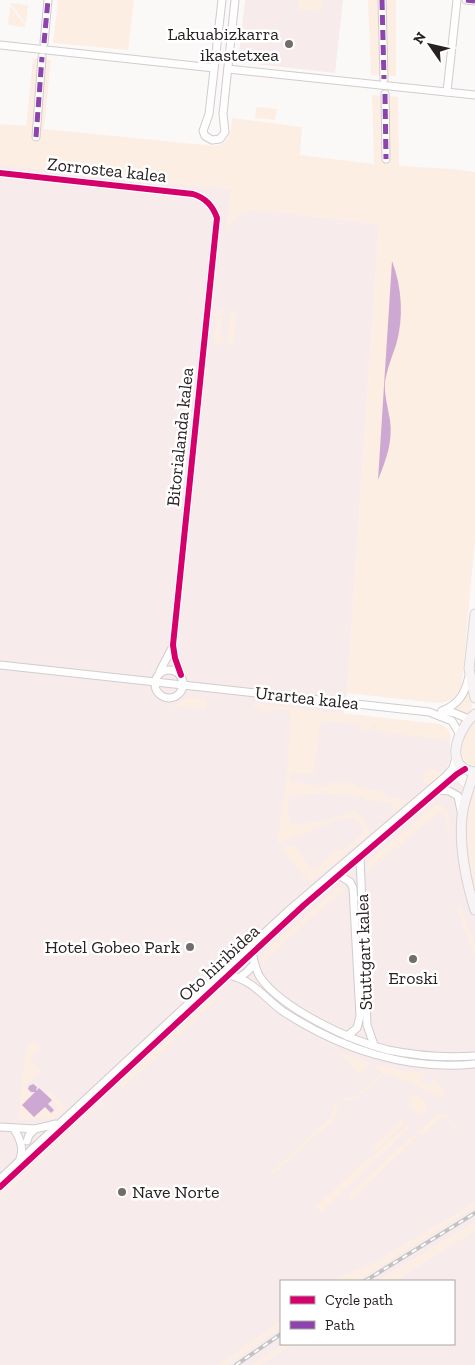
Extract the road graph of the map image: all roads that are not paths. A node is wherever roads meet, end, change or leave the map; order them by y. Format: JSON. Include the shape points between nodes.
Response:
{"nodes":[{"id":1,"x":48,"y":0,"type":"edge"},
{"id":2,"x":222,"y":0,"type":"edge"},
{"id":3,"x":235,"y":0,"type":"edge"},
{"id":4,"x":382,"y":0,"type":"edge"},
{"id":5,"x":457,"y":0,"type":"edge"},
{"id":6,"x":466,"y":0,"type":"edge"},
{"id":7,"x":475,"y":1,"type":"edge"},
{"id":8,"x":44,"y":43,"type":"dead end"},
{"id":9,"x":0,"y":45,"type":"edge"},
{"id":10,"x":42,"y":57,"type":"dead end"},
{"id":11,"x":214,"y":68,"type":"junction"},
{"id":12,"x":228,"y":69,"type":"junction"},
{"id":13,"x":384,"y":79,"type":"dead end"},
{"id":14,"x":447,"y":92,"type":"junction"},
{"id":15,"x":384,"y":94,"type":"dead end"},
{"id":16,"x":475,"y":95,"type":"edge"},
{"id":17,"x":36,"y":137,"type":"dead end"},
{"id":18,"x":386,"y":159,"type":"dead end"},
{"id":19,"x":0,"y":173,"type":"edge"},
{"id":20,"x":209,"y":203,"type":"joint"},
{"id":21,"x":475,"y":614,"type":"edge"},
{"id":22,"x":173,"y":645,"type":"junction"},
{"id":23,"x":0,"y":665,"type":"edge"},
{"id":24,"x":470,"y":673,"type":"junction"},
{"id":25,"x":158,"y":674,"type":"junction"},
{"id":26,"x":181,"y":675,"type":"junction"},
{"id":27,"x":154,"y":683,"type":"junction"},
{"id":28,"x":184,"y":686,"type":"junction"},
{"id":29,"x":475,"y":698,"type":"edge"},
{"id":30,"x":442,"y":711,"type":"junction"},
{"id":31,"x":430,"y":712,"type":"junction"},
{"id":32,"x":472,"y":717,"type":"edge"},
{"id":33,"x":459,"y":733,"type":"junction"},
{"id":34,"x":456,"y":757,"type":"junction"},
{"id":35,"x":471,"y":771,"type":"edge"},
{"id":36,"x":439,"y":790,"type":"junction"},
{"id":37,"x":462,"y":816,"type":"junction"},
{"id":38,"x":360,"y":857,"type":"junction"},
{"id":39,"x":338,"y":875,"type":"junction"},
{"id":40,"x":475,"y":910,"type":"edge"},
{"id":41,"x":252,"y":952,"type":"junction"},
{"id":42,"x":254,"y":964,"type":"junction"},
{"id":43,"x":228,"y":975,"type":"junction"},
{"id":44,"x":240,"y":977,"type":"junction"},
{"id":45,"x":346,"y":1036,"type":"junction"},
{"id":46,"x":374,"y":1045,"type":"junction"},
{"id":47,"x":475,"y":1056,"type":"edge"},
{"id":48,"x":475,"y":1064,"type":"edge"},
{"id":49,"x":59,"y":1124,"type":"junction"},
{"id":50,"x":0,"y":1127,"type":"edge"},
{"id":51,"x":35,"y":1129,"type":"junction"},
{"id":52,"x":16,"y":1132,"type":"junction"},
{"id":53,"x":26,"y":1142,"type":"junction"},
{"id":54,"x":38,"y":1147,"type":"junction"},
{"id":55,"x":20,"y":1160,"type":"junction"},
{"id":56,"x":0,"y":1178,"type":"edge"},
{"id":57,"x":0,"y":1187,"type":"edge"}],
"edges":[{"from":1,"to":8,"type":"street"},
{"from":2,"to":11,"type":"street"},
{"from":3,"to":12,"type":"street"},
{"from":4,"to":13,"type":"street"},
{"from":5,"to":14,"type":"street"},
{"from":6,"to":7,"type":"street"},
{"from":9,"to":11,"type":"street"},
{"from":10,"to":17,"type":"street"},
{"from":11,"to":12,"type":"street","via":[[209,114],[203,130],[205,136],[212,140],[220,139],[225,132],[223,114]]},
{"from":12,"to":14,"type":"street"},
{"from":14,"to":16,"type":"street"},
{"from":15,"to":18,"type":"street"},
{"from":19,"to":20,"type":"street","name":"Zorrostea kalea","via":[[193,194]]},
{"from":20,"to":22,"type":"street","name":"Bitorialanda kalea","via":[[218,226]]},
{"from":21,"to":24,"type":"main road"},
{"from":22,"to":25,"type":"street","name":"Bitorialanda kalea"},
{"from":22,"to":26,"type":"street","name":"Bitorialanda kalea"},
{"from":23,"to":27,"type":"street","name":"Urartea kalea"},
{"from":24,"to":29,"type":"main road"},
{"from":24,"to":30,"type":"street","via":[[459,701]]},
{"from":25,"to":26,"type":"street","via":[[170,669]]},
{"from":25,"to":27,"type":"street"},
{"from":26,"to":28,"type":"street"},
{"from":27,"to":28,"type":"street","name":"Urartea kalea"},
{"from":27,"to":28,"type":"street","via":[[158,693],[168,698],[178,695]]},
{"from":28,"to":31,"type":"street","name":"Urartea kalea"},
{"from":30,"to":31,"type":"street","name":"Urartea kalea"},
{"from":30,"to":32,"type":"street","name":"Urartea kalea"},
{"from":31,"to":33,"type":"street","name":"Urartea kalea","via":[[452,721]]},
{"from":32,"to":33,"type":"main road"},
{"from":33,"to":34,"type":"main road"},
{"from":34,"to":35,"type":"main road"},
{"from":34,"to":49,"type":"street","name":"Oto hiribidea","via":[[446,777],[287,912]]},
{"from":35,"to":36,"type":"street","name":"Oto hiribidea","via":[[457,774]]},
{"from":35,"to":37,"type":"main road"},
{"from":36,"to":37,"type":"street","via":[[458,796]]},
{"from":36,"to":38,"type":"street","name":"Oto hiribidea"},
{"from":37,"to":40,"type":"main road","via":[[463,855]]},
{"from":38,"to":39,"type":"street","name":"Oto hiribidea"},
{"from":38,"to":46,"type":"street","name":"Stuttgart kalea","via":[[367,1025]]},
{"from":39,"to":41,"type":"street","name":"Oto hiribidea"},
{"from":39,"to":45,"type":"street","name":"Stuttgart kalea","via":[[350,882],[353,888],[360,1016],[357,1028]]},
{"from":41,"to":42,"type":"street"},
{"from":41,"to":43,"type":"street","name":"Oto hiribidea"},
{"from":42,"to":44,"type":"street"},
{"from":42,"to":45,"type":"street","via":[[262,980],[279,995],[305,1014]]},
{"from":43,"to":44,"type":"street"},
{"from":43,"to":54,"type":"street","name":"Oto hiribidea"},
{"from":44,"to":48,"type":"street","via":[[282,1011],[346,1045],[407,1062]]},
{"from":45,"to":46,"type":"street"},
{"from":46,"to":47,"type":"street","via":[[427,1056]]},
{"from":49,"to":51,"type":"street"},
{"from":49,"to":54,"type":"street","name":"Oto hiribidea"},
{"from":50,"to":52,"type":"street"},
{"from":51,"to":52,"type":"street"},
{"from":51,"to":53,"type":"street"},
{"from":52,"to":53,"type":"street"},
{"from":52,"to":55,"type":"street","via":[[22,1147]]},
{"from":53,"to":54,"type":"street"},
{"from":54,"to":55,"type":"street","name":"Oto hiribidea"},
{"from":54,"to":57,"type":"street","name":"Oto hiribidea"},
{"from":55,"to":56,"type":"street","name":"Oto hiribidea"}]}
